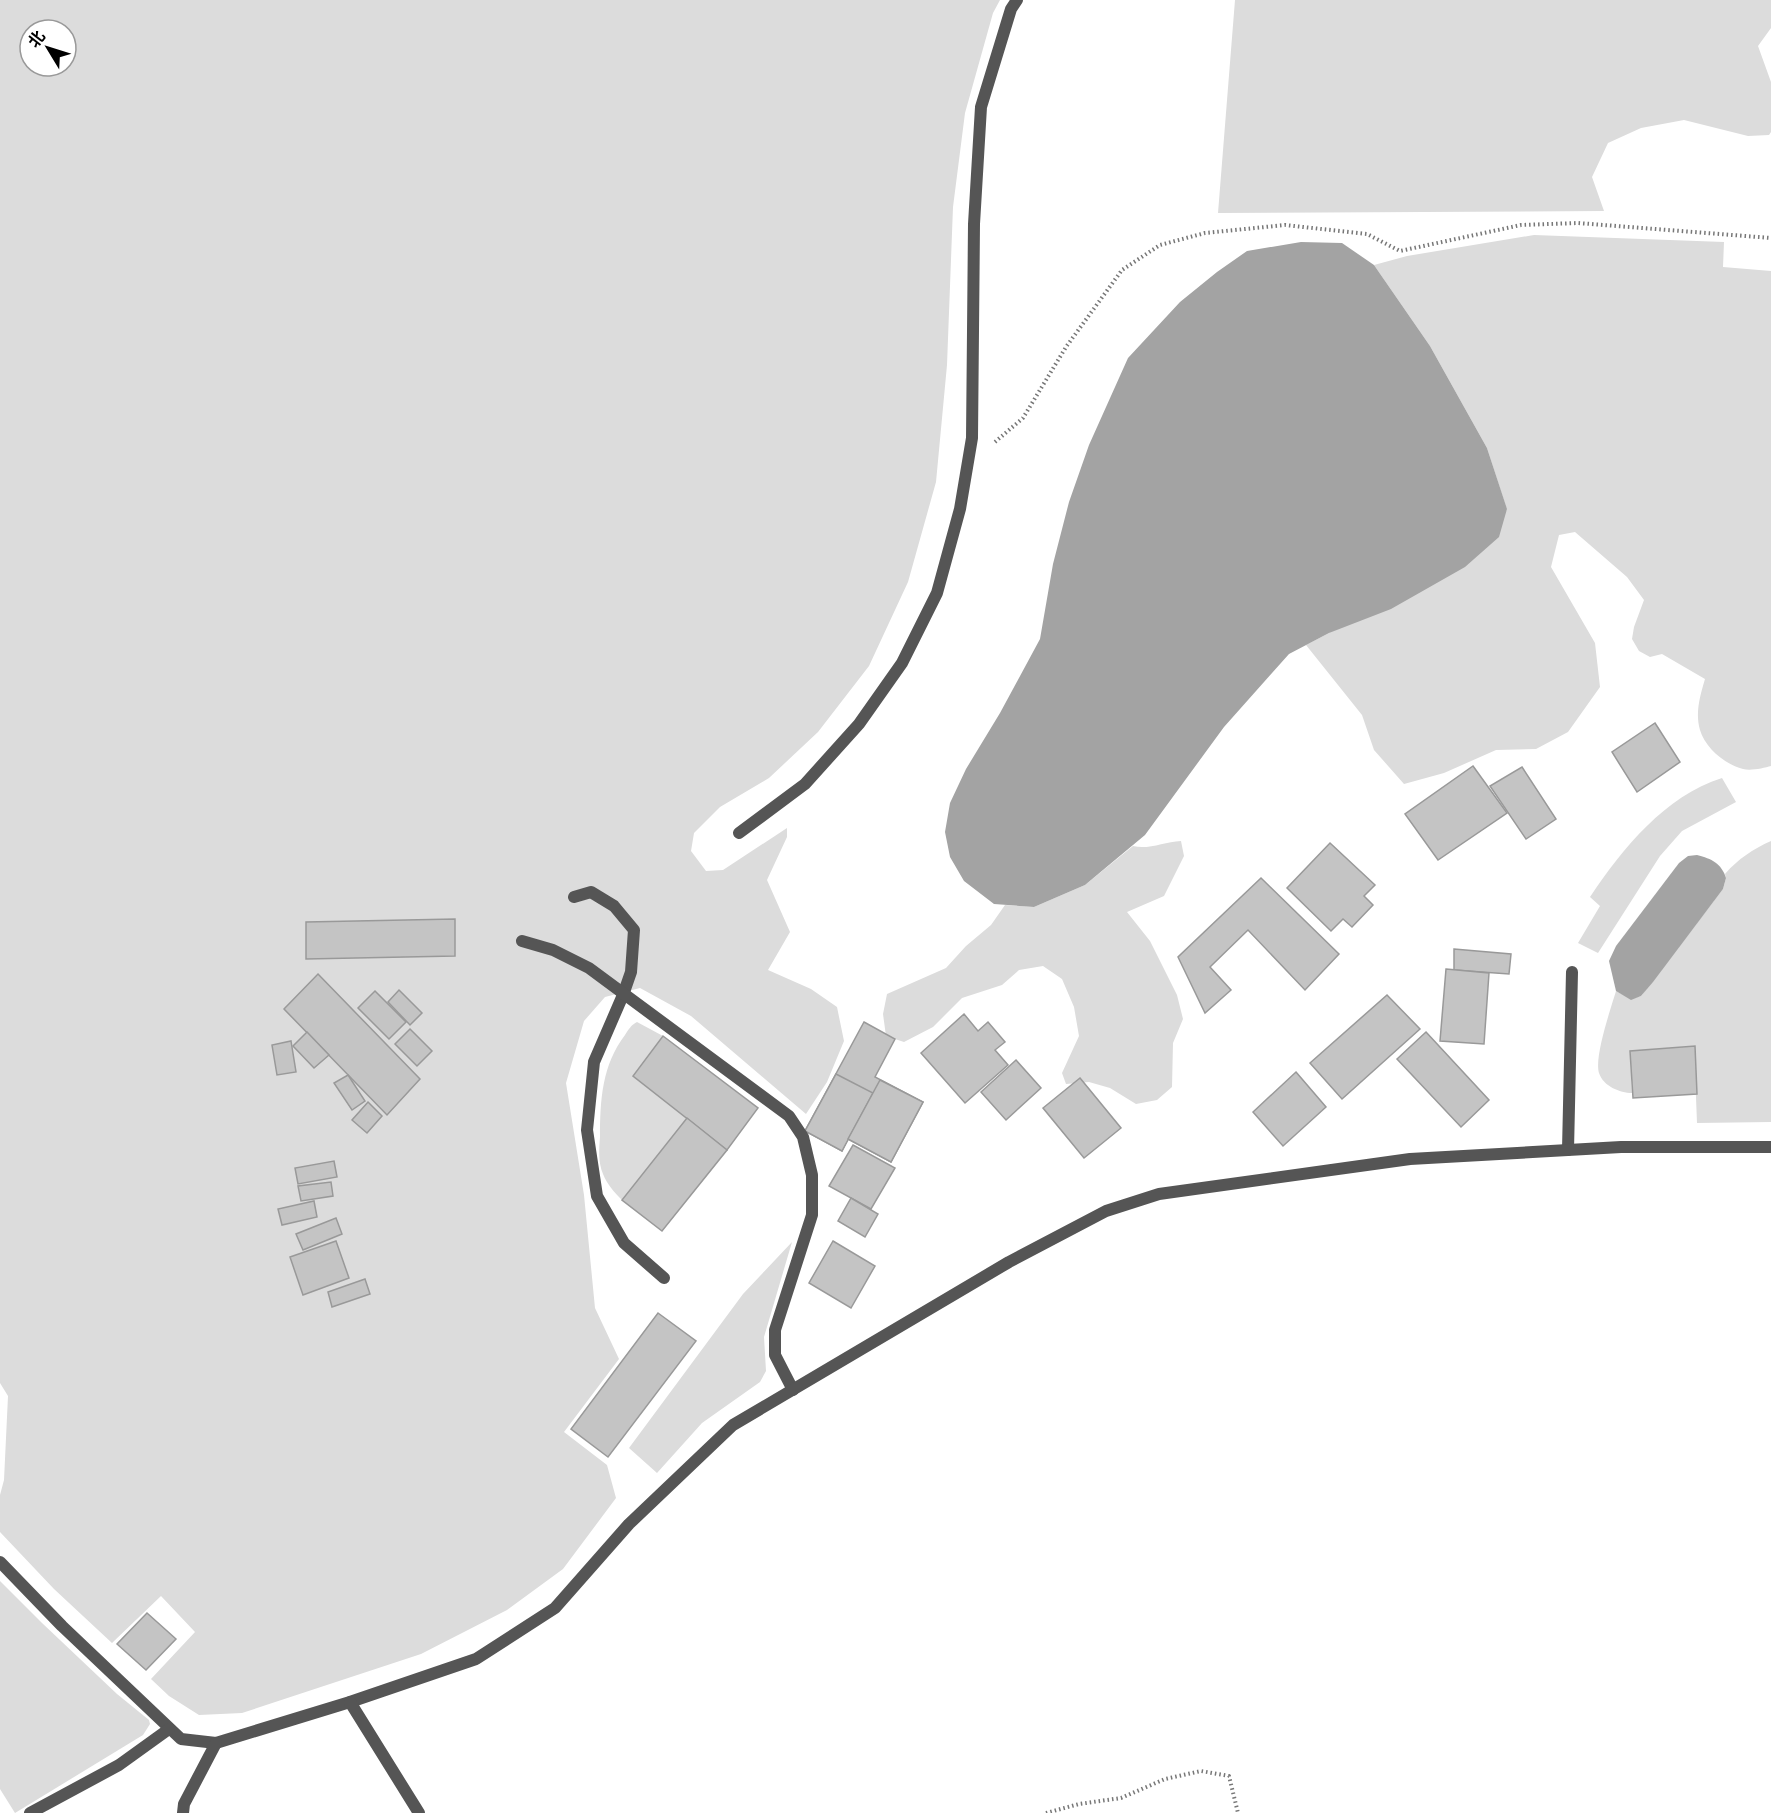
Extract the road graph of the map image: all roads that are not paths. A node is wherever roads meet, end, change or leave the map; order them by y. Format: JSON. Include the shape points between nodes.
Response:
{"nodes":[{"id":1,"x":1017,"y":0,"type":"edge"},
{"id":2,"x":739,"y":833,"type":"dead end"},
{"id":3,"x":574,"y":897,"type":"dead end"},
{"id":4,"x":522,"y":941,"type":"dead end"},
{"id":5,"x":1572,"y":972,"type":"dead end"},
{"id":6,"x":623,"y":995,"type":"junction"},
{"id":7,"x":1771,"y":1147,"type":"edge"},
{"id":8,"x":1568,"y":1150,"type":"junction"},
{"id":9,"x":664,"y":1278,"type":"dead end"},
{"id":10,"x":793,"y":1390,"type":"junction"},
{"id":11,"x":0,"y":1562,"type":"edge"},
{"id":12,"x":350,"y":1702,"type":"junction"},
{"id":13,"x":169,"y":1729,"type":"junction"},
{"id":14,"x":216,"y":1743,"type":"junction"},
{"id":15,"x":30,"y":1813,"type":"edge"},
{"id":16,"x":183,"y":1813,"type":"edge"},
{"id":17,"x":419,"y":1813,"type":"edge"}],
"edges":[{"from":1,"to":2,"type":"street","via":[[981,107],[974,224],[972,438],[960,509],[937,593],[902,663],[859,724],[806,784]]},
{"from":3,"to":6,"type":"street","via":[[591,892],[614,906],[634,930],[631,972]]},
{"from":4,"to":6,"type":"street","via":[[553,950],[588,968]]},
{"from":5,"to":8,"type":"street"},
{"from":6,"to":9,"type":"street","via":[[594,1062],[587,1130],[597,1196],[624,1243]]},
{"from":6,"to":10,"type":"street","via":[[789,1116],[803,1137],[812,1175],[812,1215],[775,1330],[775,1355]]},
{"from":7,"to":8,"type":"street"},
{"from":8,"to":10,"type":"street","via":[[1410,1159],[1159,1194],[1106,1211],[1009,1262]]},
{"from":10,"to":12,"type":"street","via":[[733,1425],[629,1524],[555,1608],[476,1659]]},
{"from":11,"to":13,"type":"street"},
{"from":12,"to":14,"type":"street"},
{"from":12,"to":17,"type":"street"},
{"from":13,"to":14,"type":"street","via":[[181,1739]]},
{"from":13,"to":15,"type":"street","via":[[119,1765]]},
{"from":14,"to":16,"type":"street"}]}
